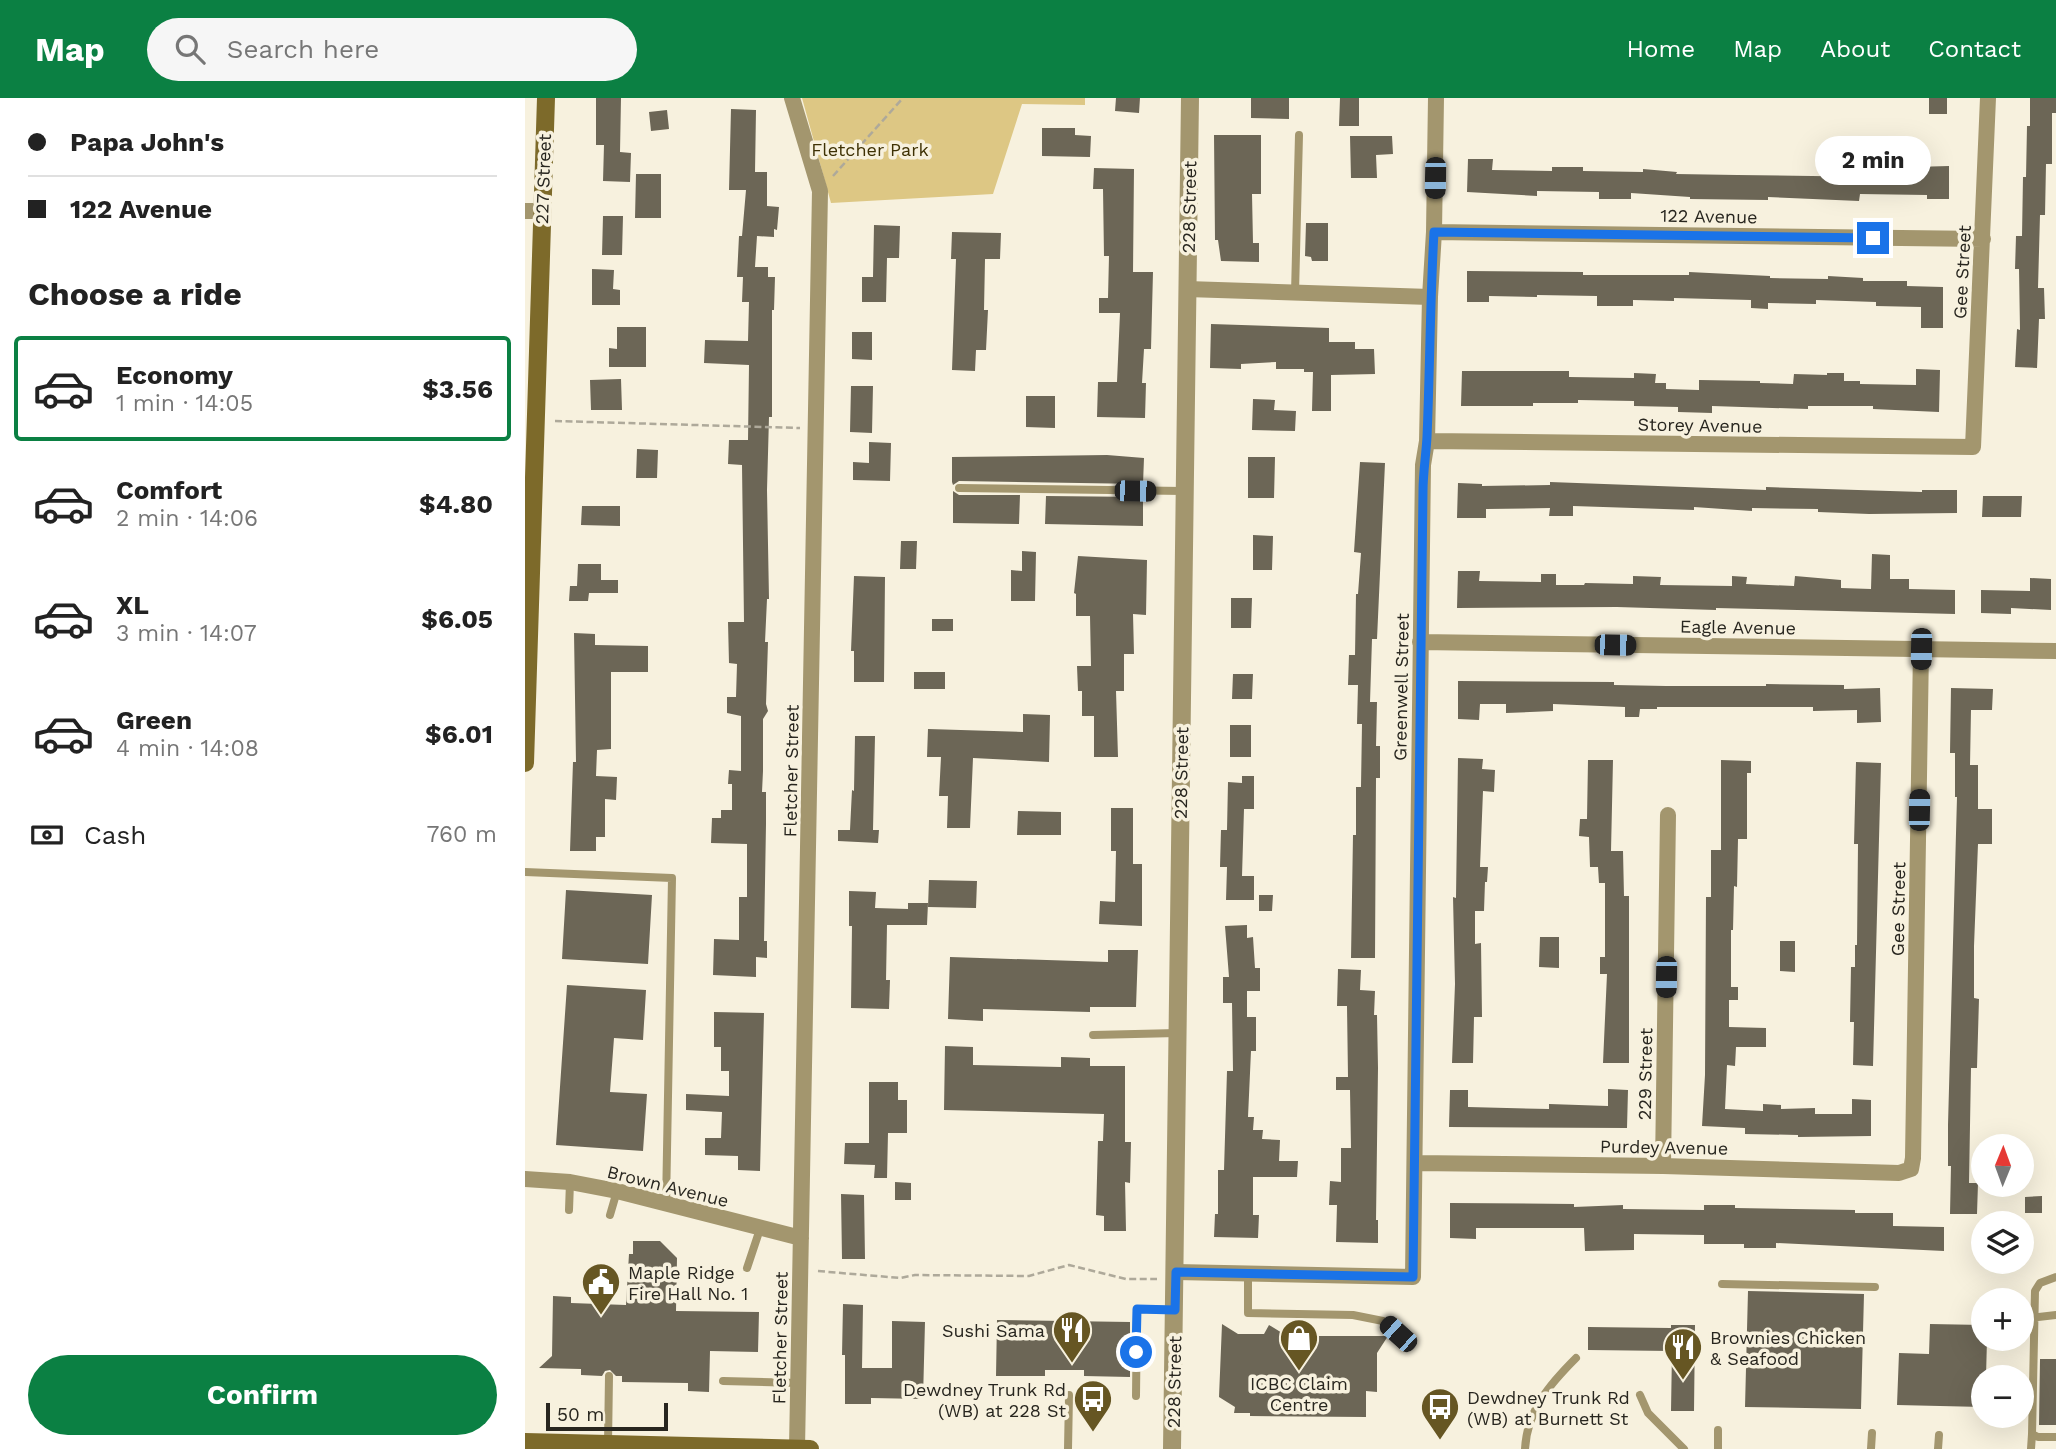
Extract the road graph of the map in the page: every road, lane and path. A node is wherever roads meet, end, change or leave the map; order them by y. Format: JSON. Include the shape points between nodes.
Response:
{"nodes":[{"id":1,"x":546,"y":98,"type":"edge"},
{"id":2,"x":792,"y":98,"type":"edge"},
{"id":3,"x":903,"y":98,"type":"edge"},
{"id":4,"x":1190,"y":98,"type":"edge"},
{"id":5,"x":1436,"y":98,"type":"edge"},
{"id":6,"x":1988,"y":98,"type":"edge"},
{"id":7,"x":1299,"y":135,"type":"dead end"},
{"id":8,"x":820,"y":191,"type":"junction"},
{"id":9,"x":534,"y":211,"type":"edge"},
{"id":10,"x":1434,"y":232,"type":"junction"},
{"id":11,"x":1983,"y":239,"type":"junction"},
{"id":12,"x":1187,"y":289,"type":"junction"},
{"id":13,"x":1294,"y":293,"type":"junction"},
{"id":14,"x":1430,"y":297,"type":"junction"},
{"id":15,"x":555,"y":421,"type":"dead end"},
{"id":16,"x":816,"y":429,"type":"junction"},
{"id":17,"x":1427,"y":441,"type":"junction"},
{"id":18,"x":1973,"y":447,"type":"joint"},
{"id":19,"x":959,"y":488,"type":"dead end"},
{"id":20,"x":1185,"y":491,"type":"junction"},
{"id":21,"x":1420,"y":642,"type":"junction"},
{"id":22,"x":1921,"y":649,"type":"junction"},
{"id":23,"x":2056,"y":651,"type":"edge"},
{"id":24,"x":525,"y":763,"type":"edge"},
{"id":25,"x":1668,"y":815,"type":"dead end"},
{"id":26,"x":525,"y":872,"type":"edge"},
{"id":27,"x":1177,"y":1033,"type":"junction"},
{"id":28,"x":1093,"y":1035,"type":"dead end"},
{"id":29,"x":1415,"y":1163,"type":"junction"},
{"id":30,"x":1663,"y":1166,"type":"junction"},
{"id":31,"x":1911,"y":1169,"type":"joint"},
{"id":32,"x":525,"y":1180,"type":"edge"},
{"id":33,"x":570,"y":1182,"type":"junction"},
{"id":34,"x":617,"y":1191,"type":"junction"},
{"id":35,"x":666,"y":1205,"type":"junction"},
{"id":36,"x":569,"y":1210,"type":"dead end"},
{"id":37,"x":610,"y":1215,"type":"dead end"},
{"id":38,"x":760,"y":1229,"type":"junction"},
{"id":39,"x":801,"y":1238,"type":"junction"},
{"id":40,"x":747,"y":1268,"type":"dead end"},
{"id":41,"x":800,"y":1270,"type":"junction"},
{"id":42,"x":1248,"y":1274,"type":"junction"},
{"id":43,"x":1176,"y":1275,"type":"junction"},
{"id":44,"x":2056,"y":1277,"type":"edge"},
{"id":45,"x":1723,"y":1284,"type":"dead end"},
{"id":46,"x":1875,"y":1287,"type":"dead end"},
{"id":47,"x":1175,"y":1310,"type":"junction"},
{"id":48,"x":2056,"y":1315,"type":"edge"},
{"id":49,"x":2034,"y":1319,"type":"joint"},
{"id":50,"x":1398,"y":1334,"type":"dead end"},
{"id":51,"x":2033,"y":1351,"type":"edge"},
{"id":52,"x":1576,"y":1358,"type":"dead end"},
{"id":53,"x":609,"y":1376,"type":"dead end"},
{"id":54,"x":723,"y":1381,"type":"dead end"},
{"id":55,"x":798,"y":1382,"type":"junction"},
{"id":56,"x":1069,"y":1395,"type":"dead end"},
{"id":57,"x":1640,"y":1395,"type":"dead end"},
{"id":58,"x":1136,"y":1396,"type":"dead end"},
{"id":59,"x":1718,"y":1430,"type":"dead end"},
{"id":60,"x":1872,"y":1433,"type":"dead end"},
{"id":61,"x":2032,"y":1434,"type":"junction"},
{"id":62,"x":1939,"y":1435,"type":"dead end"},
{"id":63,"x":2056,"y":1437,"type":"edge"},
{"id":64,"x":525,"y":1442,"type":"edge"},
{"id":65,"x":608,"y":1444,"type":"junction"},
{"id":66,"x":627,"y":1447,"type":"edge"},
{"id":67,"x":767,"y":1449,"type":"edge"},
{"id":68,"x":797,"y":1449,"type":"edge"},
{"id":69,"x":810,"y":1449,"type":"edge"},
{"id":70,"x":1068,"y":1449,"type":"edge"},
{"id":71,"x":1172,"y":1449,"type":"edge"},
{"id":72,"x":1525,"y":1449,"type":"edge"},
{"id":73,"x":1684,"y":1449,"type":"edge"},
{"id":74,"x":1718,"y":1449,"type":"edge"},
{"id":75,"x":1871,"y":1449,"type":"edge"},
{"id":76,"x":1938,"y":1449,"type":"edge"},
{"id":77,"x":2031,"y":1449,"type":"edge"}],
"edges":[{"from":1,"to":9,"type":"main road","name":"227 Street"},
{"from":2,"to":8,"type":"street","name":"Fletcher Street"},
{"from":3,"to":8,"type":"path"},
{"from":4,"to":12,"type":"street","name":"228 Street"},
{"from":5,"to":10,"type":"street","name":"Greenwell Street"},
{"from":6,"to":11,"type":"street","name":"Gee Street"},
{"from":7,"to":13,"type":"lane"},
{"from":8,"to":16,"type":"street","name":"Fletcher Street"},
{"from":9,"to":24,"type":"main road","name":"227 Street"},
{"from":10,"to":11,"type":"street","name":"122 Avenue"},
{"from":10,"to":14,"type":"street","name":"Greenwell Street"},
{"from":11,"to":18,"type":"street","name":"Gee Street"},
{"from":12,"to":13,"type":"street"},
{"from":12,"to":20,"type":"street","name":"228 Street"},
{"from":13,"to":14,"type":"street"},
{"from":14,"to":17,"type":"street","name":"Greenwell Street"},
{"from":15,"to":16,"type":"path"},
{"from":16,"to":39,"type":"street","name":"Fletcher Street"},
{"from":17,"to":18,"type":"street","name":"Storey Avenue"},
{"from":17,"to":21,"type":"street","name":"Greenwell Street"},
{"from":19,"to":20,"type":"lane"},
{"from":20,"to":27,"type":"street","name":"228 Street"},
{"from":21,"to":22,"type":"street","name":"Eagle Avenue"},
{"from":21,"to":29,"type":"street","name":"Greenwell Street"},
{"from":22,"to":23,"type":"street","name":"Eagle Avenue"},
{"from":22,"to":31,"type":"street","name":"Gee Street"},
{"from":25,"to":30,"type":"street","name":"229 Street"},
{"from":26,"to":35,"type":"lane","via":[[672,877]]},
{"from":27,"to":28,"type":"lane"},
{"from":27,"to":43,"type":"street","name":"228 Street"},
{"from":29,"to":30,"type":"street","name":"Purdey Avenue"},
{"from":29,"to":42,"type":"street","name":"Greenwell Street","via":[[1413,1277]]},
{"from":30,"to":31,"type":"street","name":"Purdey Avenue","via":[[1899,1173]]},
{"from":32,"to":33,"type":"street","name":"Brown Avenue"},
{"from":33,"to":34,"type":"street","name":"Brown Avenue"},
{"from":33,"to":36,"type":"lane"},
{"from":34,"to":35,"type":"street","name":"Brown Avenue"},
{"from":34,"to":37,"type":"lane"},
{"from":35,"to":38,"type":"street","name":"Brown Avenue"},
{"from":38,"to":39,"type":"street","name":"Brown Avenue"},
{"from":38,"to":40,"type":"lane"},
{"from":39,"to":41,"type":"street","name":"Fletcher Street"},
{"from":41,"to":43,"type":"path","via":[[899,1278],[1029,1276],[1069,1265],[1126,1279]]},
{"from":41,"to":55,"type":"street","name":"Fletcher Street"},
{"from":42,"to":43,"type":"street"},
{"from":42,"to":50,"type":"lane","via":[[1248,1313],[1353,1315],[1383,1321]]},
{"from":43,"to":47,"type":"street","name":"228 Street"},
{"from":44,"to":49,"type":"lane","via":[[2040,1283],[2035,1291]]},
{"from":45,"to":46,"type":"lane"},
{"from":47,"to":58,"type":"lane","via":[[1137,1309]]},
{"from":47,"to":71,"type":"street","name":"228 Street"},
{"from":48,"to":49,"type":"lane"},
{"from":51,"to":61,"type":"lane"},
{"from":52,"to":72,"type":"lane","via":[[1538,1401]]},
{"from":53,"to":65,"type":"lane"},
{"from":54,"to":55,"type":"lane"},
{"from":55,"to":68,"type":"street","name":"Fletcher Street"},
{"from":56,"to":70,"type":"lane"},
{"from":57,"to":73,"type":"lane","via":[[1648,1413]]},
{"from":59,"to":74,"type":"lane"},
{"from":60,"to":75,"type":"lane"},
{"from":61,"to":63,"type":"lane"},
{"from":61,"to":77,"type":"lane"},
{"from":62,"to":76,"type":"lane"},
{"from":64,"to":65,"type":"main road"},
{"from":65,"to":66,"type":"main road"},
{"from":66,"to":67,"type":"main road"},
{"from":67,"to":68,"type":"main road"},
{"from":68,"to":69,"type":"main road"}]}
